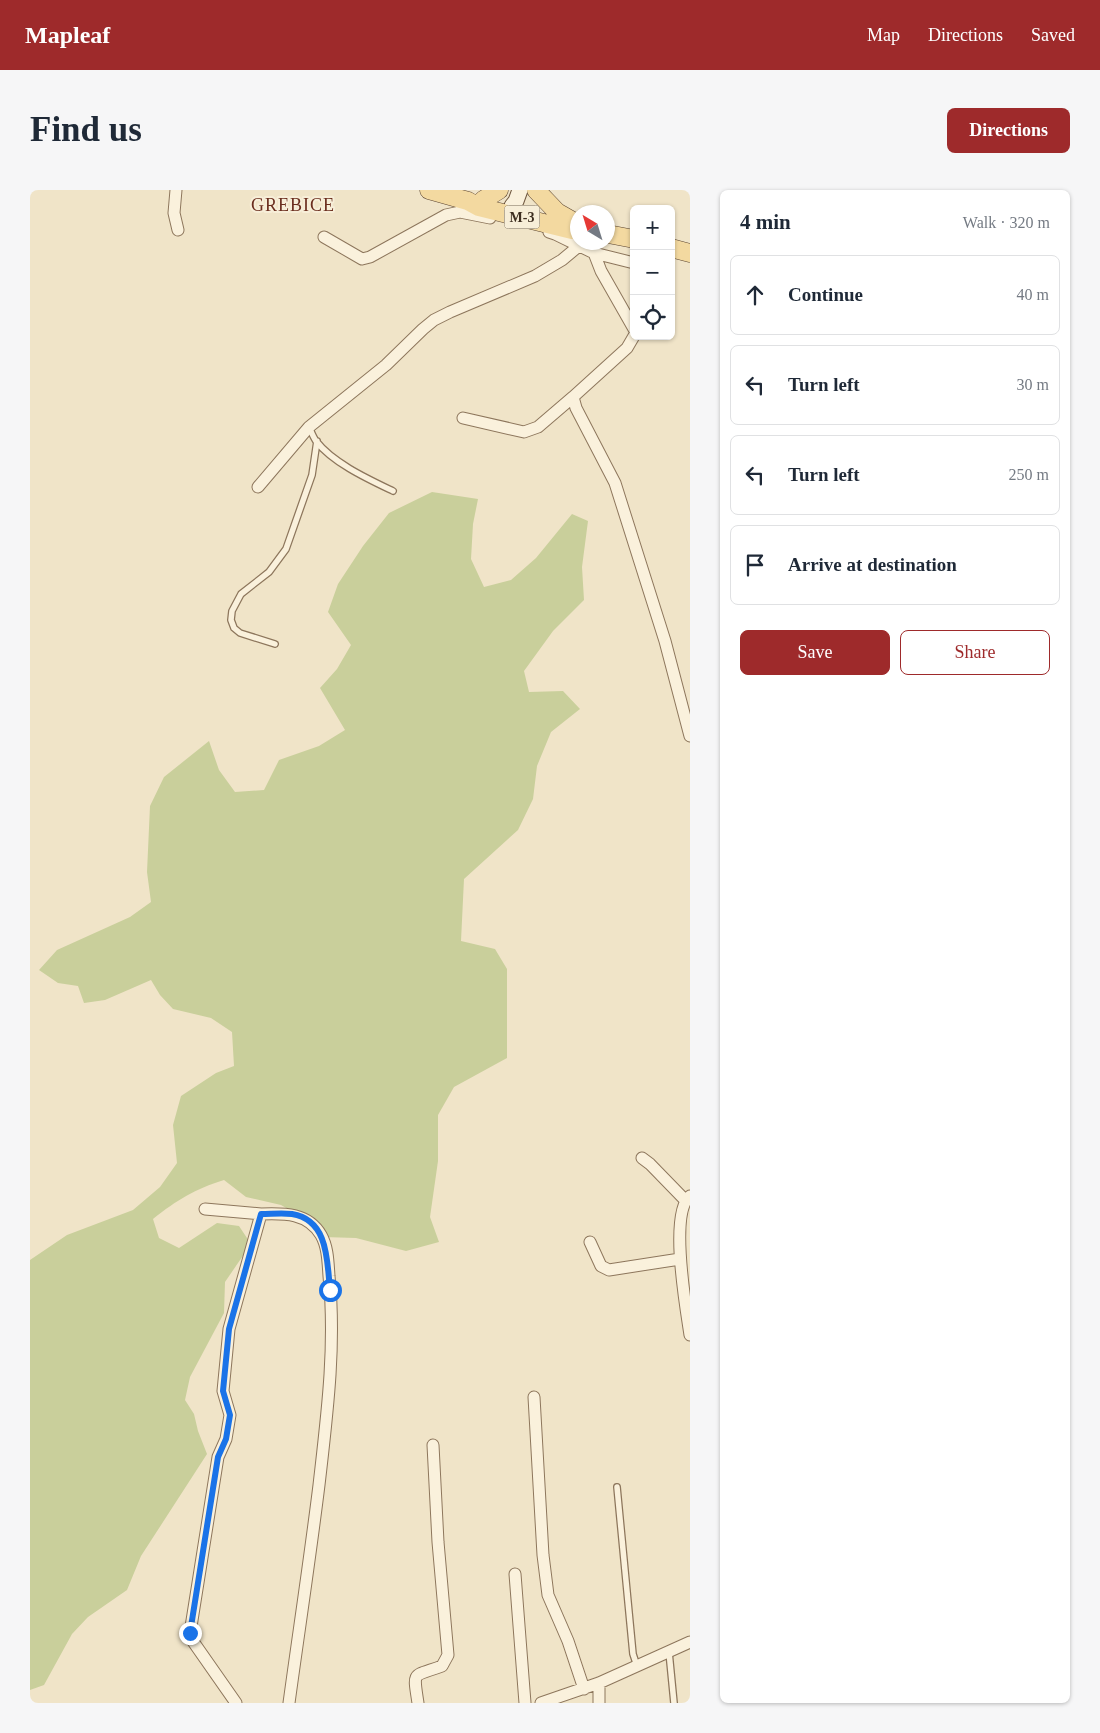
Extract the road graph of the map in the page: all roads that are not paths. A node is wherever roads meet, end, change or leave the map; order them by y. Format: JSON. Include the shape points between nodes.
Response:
{"nodes":[{"id":1,"x":176,"y":190,"type":"edge"},
{"id":2,"x":429,"y":190,"type":"edge"},
{"id":3,"x":520,"y":190,"type":"edge"},
{"id":4,"x":536,"y":190,"type":"edge"},
{"id":5,"x":507,"y":198,"type":"edge"},
{"id":6,"x":479,"y":203,"type":"junction"},
{"id":7,"x":570,"y":224,"type":"edge"},
{"id":8,"x":570,"y":227,"type":"edge"},
{"id":9,"x":570,"y":229,"type":"edge"},
{"id":10,"x":178,"y":230,"type":"dead end"},
{"id":11,"x":570,"y":231,"type":"edge"},
{"id":12,"x":615,"y":235,"type":"edge"},
{"id":13,"x":324,"y":237,"type":"dead end"},
{"id":14,"x":630,"y":238,"type":"edge"},
{"id":15,"x":570,"y":243,"type":"edge"},
{"id":16,"x":675,"y":249,"type":"edge"},
{"id":17,"x":592,"y":250,"type":"edge"},
{"id":18,"x":594,"y":253,"type":"junction"},
{"id":19,"x":690,"y":253,"type":"edge"},
{"id":20,"x":630,"y":262,"type":"edge"},
{"id":21,"x":630,"y":322,"type":"edge"},
{"id":22,"x":632,"y":340,"type":"edge"},
{"id":23,"x":573,"y":397,"type":"junction"},
{"id":24,"x":463,"y":418,"type":"dead end"},
{"id":25,"x":309,"y":427,"type":"junction"},
{"id":26,"x":316,"y":441,"type":"junction"},
{"id":27,"x":258,"y":487,"type":"dead end"},
{"id":28,"x":393,"y":491,"type":"dead end"},
{"id":29,"x":275,"y":644,"type":"dead end"},
{"id":30,"x":690,"y":736,"type":"edge"},
{"id":31,"x":642,"y":1158,"type":"dead end"},
{"id":32,"x":687,"y":1198,"type":"edge"},
{"id":33,"x":205,"y":1209,"type":"dead end"},
{"id":34,"x":261,"y":1214,"type":"junction"},
{"id":35,"x":590,"y":1242,"type":"dead end"},
{"id":36,"x":680,"y":1260,"type":"junction"},
{"id":37,"x":690,"y":1335,"type":"edge"},
{"id":38,"x":534,"y":1397,"type":"dead end"},
{"id":39,"x":433,"y":1445,"type":"dead end"},
{"id":40,"x":617,"y":1487,"type":"dead end"},
{"id":41,"x":515,"y":1574,"type":"dead end"},
{"id":42,"x":690,"y":1642,"type":"edge"},
{"id":43,"x":669,"y":1652,"type":"junction"},
{"id":44,"x":637,"y":1666,"type":"junction"},
{"id":45,"x":599,"y":1683,"type":"junction"},
{"id":46,"x":584,"y":1689,"type":"junction"},
{"id":47,"x":236,"y":1703,"type":"edge"},
{"id":48,"x":289,"y":1703,"type":"edge"},
{"id":49,"x":418,"y":1703,"type":"edge"},
{"id":50,"x":525,"y":1703,"type":"edge"},
{"id":51,"x":541,"y":1703,"type":"edge"},
{"id":52,"x":599,"y":1703,"type":"edge"},
{"id":53,"x":674,"y":1703,"type":"edge"}],
"edges":[{"from":1,"to":10,"type":"street","via":[[174,213]]},
{"from":2,"to":6,"type":"main road","number":"M-3"},
{"from":3,"to":5,"type":"street","via":[[516,201]]},
{"from":4,"to":7,"type":"main road"},
{"from":5,"to":6,"type":"main road","number":"M-3"},
{"from":5,"to":8,"type":"main road","number":"M-3"},
{"from":6,"to":9,"type":"main road","number":"M-3"},
{"from":11,"to":13,"type":"street","via":[[556,234],[460,212],[446,215],[362,259]]},
{"from":12,"to":14,"type":"main road"},
{"from":15,"to":25,"type":"street","via":[[562,260],[535,276],[434,320],[386,365]]},
{"from":16,"to":19,"type":"main road"},
{"from":17,"to":18,"type":"street"},
{"from":18,"to":20,"type":"street"},
{"from":18,"to":21,"type":"street"},
{"from":22,"to":23,"type":"street"},
{"from":23,"to":24,"type":"street","via":[[538,427],[524,432]]},
{"from":23,"to":30,"type":"street","via":[[614,483],[665,641]]},
{"from":25,"to":26,"type":"lane"},
{"from":25,"to":27,"type":"street"},
{"from":26,"to":28,"type":"lane","via":[[362,476]]},
{"from":26,"to":29,"type":"lane","via":[[312,475],[286,549],[269,572],[241,594],[232,611],[231,620],[240,633]]},
{"from":31,"to":32,"type":"street"},
{"from":32,"to":36,"type":"street","via":[[682,1210]]},
{"from":33,"to":34,"type":"street"},
{"from":34,"to":47,"type":"street","via":[[229,1329],[223,1391],[230,1415],[226,1439],[218,1457],[190,1633]]},
{"from":34,"to":48,"type":"street","via":[[293,1214],[304,1218],[322,1236],[326,1246],[332,1320],[329,1402]]},
{"from":35,"to":36,"type":"street","via":[[601,1266],[609,1270]]},
{"from":36,"to":37,"type":"street"},
{"from":38,"to":46,"type":"street","via":[[548,1595]]},
{"from":39,"to":49,"type":"street","via":[[448,1655],[442,1666],[416,1676]]},
{"from":40,"to":44,"type":"lane","via":[[633,1654]]},
{"from":41,"to":50,"type":"street"},
{"from":42,"to":43,"type":"street"},
{"from":43,"to":44,"type":"street"},
{"from":43,"to":53,"type":"lane"},
{"from":44,"to":45,"type":"street"},
{"from":45,"to":46,"type":"street"},
{"from":45,"to":52,"type":"street"},
{"from":46,"to":51,"type":"street"}]}
